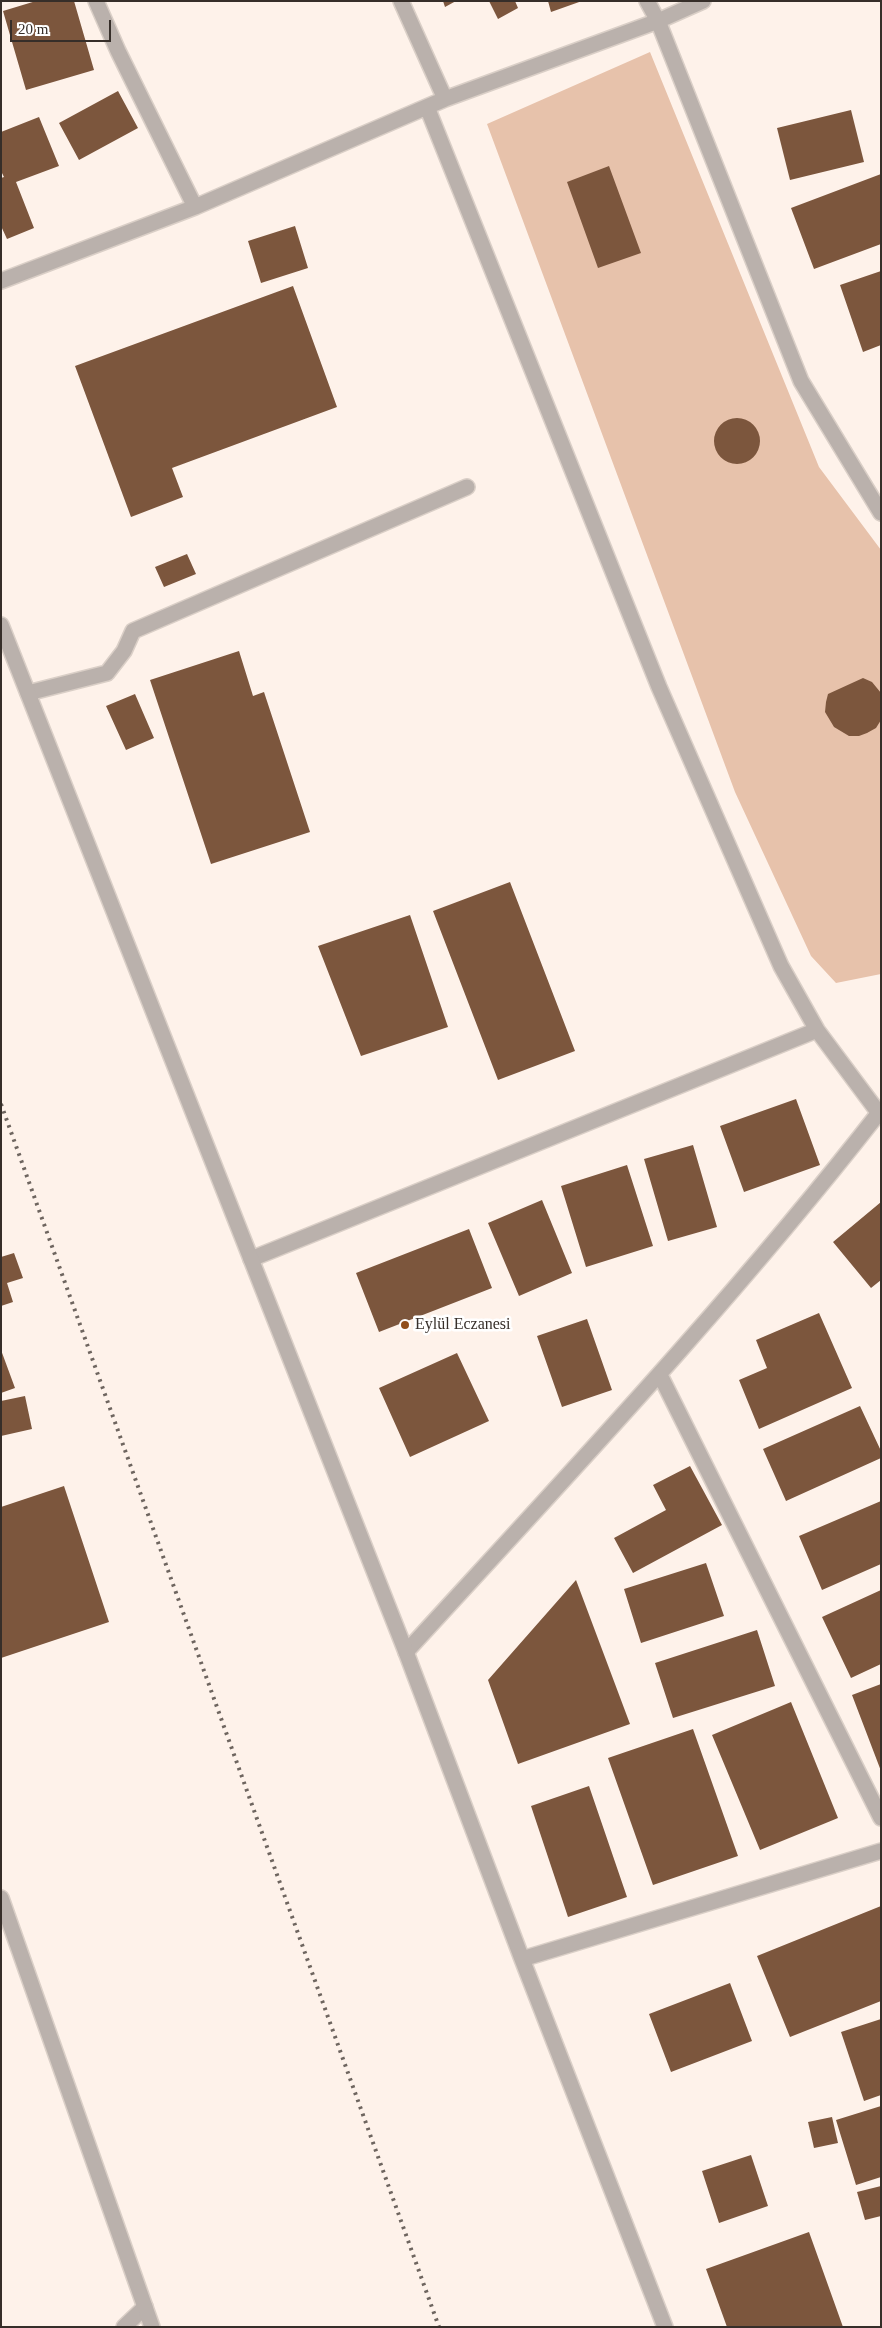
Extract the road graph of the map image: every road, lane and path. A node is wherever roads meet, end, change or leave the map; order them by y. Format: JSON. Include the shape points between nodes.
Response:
{"nodes":[{"id":1,"x":96,"y":1,"type":"edge"},
{"id":2,"x":401,"y":1,"type":"edge"},
{"id":3,"x":647,"y":1,"type":"edge"},
{"id":4,"x":703,"y":1,"type":"edge"},
{"id":5,"x":658,"y":22,"type":"junction"},
{"id":6,"x":445,"y":99,"type":"junction"},
{"id":7,"x":427,"y":107,"type":"junction"},
{"id":8,"x":196,"y":207,"type":"junction"},
{"id":9,"x":1,"y":281,"type":"edge"},
{"id":10,"x":467,"y":487,"type":"dead end"},
{"id":11,"x":881,"y":513,"type":"edge"},
{"id":12,"x":1,"y":625,"type":"edge"},
{"id":13,"x":28,"y":692,"type":"junction"},
{"id":14,"x":817,"y":1030,"type":"junction"},
{"id":15,"x":880,"y":1113,"type":"edge"},
{"id":16,"x":251,"y":1259,"type":"junction"},
{"id":17,"x":660,"y":1375,"type":"junction"},
{"id":18,"x":406,"y":1652,"type":"junction"},
{"id":19,"x":881,"y":1818,"type":"edge"},
{"id":20,"x":881,"y":1851,"type":"edge"},
{"id":21,"x":1,"y":1898,"type":"edge"},
{"id":22,"x":522,"y":1959,"type":"junction"},
{"id":23,"x":145,"y":2307,"type":"junction"},
{"id":24,"x":124,"y":2327,"type":"edge"},
{"id":25,"x":152,"y":2327,"type":"edge"},
{"id":26,"x":665,"y":2327,"type":"edge"}],
"edges":[{"from":1,"to":8,"type":"street"},
{"from":2,"to":6,"type":"street"},
{"from":3,"to":5,"type":"street"},
{"from":4,"to":5,"type":"street"},
{"from":5,"to":6,"type":"street"},
{"from":5,"to":11,"type":"street","via":[[801,381]]},
{"from":6,"to":7,"type":"street"},
{"from":7,"to":8,"type":"street"},
{"from":7,"to":14,"type":"street","via":[[659,687],[780,966]]},
{"from":8,"to":9,"type":"street"},
{"from":10,"to":13,"type":"street","via":[[133,631],[124,651],[106,673]]},
{"from":12,"to":13,"type":"street"},
{"from":13,"to":16,"type":"street"},
{"from":14,"to":15,"type":"street"},
{"from":14,"to":16,"type":"street"},
{"from":15,"to":17,"type":"street"},
{"from":16,"to":18,"type":"street"},
{"from":17,"to":18,"type":"street"},
{"from":17,"to":19,"type":"street"},
{"from":18,"to":22,"type":"street"},
{"from":20,"to":22,"type":"street"},
{"from":21,"to":23,"type":"street"},
{"from":22,"to":26,"type":"street"},
{"from":23,"to":24,"type":"street"},
{"from":23,"to":25,"type":"street"}]}
